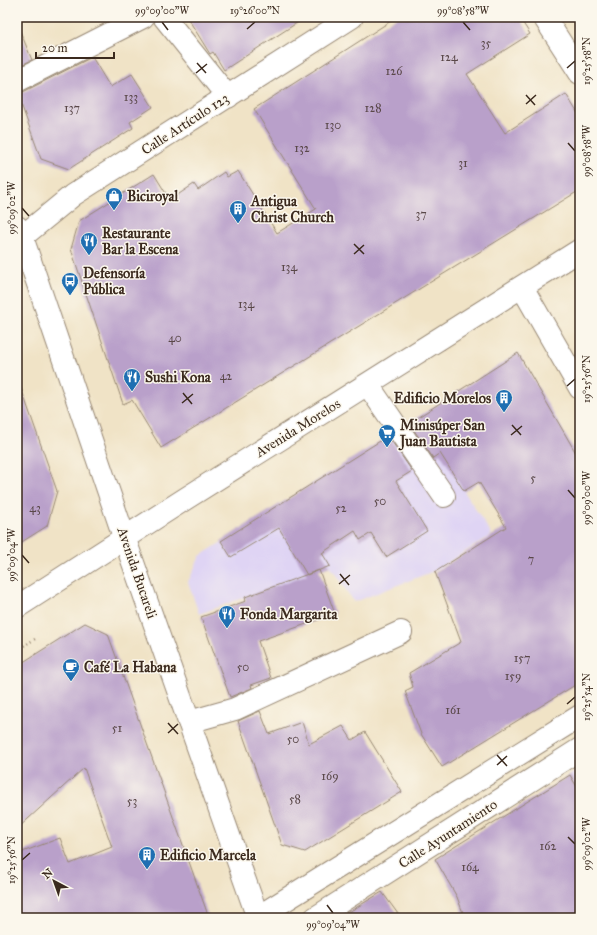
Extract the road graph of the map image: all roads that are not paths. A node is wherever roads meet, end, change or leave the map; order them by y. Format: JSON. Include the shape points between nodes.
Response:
{"nodes":[{"id":1,"x":143,"y":17,"type":"edge"},
{"id":2,"x":164,"y":17,"type":"edge"},
{"id":3,"x":352,"y":17,"type":"edge"},
{"id":4,"x":544,"y":17,"type":"edge"},
{"id":5,"x":580,"y":73,"type":"edge"},
{"id":6,"x":17,"y":81,"type":"edge"},
{"id":7,"x":228,"y":97,"type":"junction"},
{"id":8,"x":19,"y":235,"type":"edge"},
{"id":9,"x":580,"y":250,"type":"edge"},
{"id":10,"x":522,"y":287,"type":"junction"},
{"id":11,"x":368,"y":384,"type":"junction"},
{"id":12,"x":580,"y":388,"type":"edge"},
{"id":13,"x":444,"y":496,"type":"dead end"},
{"id":14,"x":124,"y":538,"type":"junction"},
{"id":15,"x":27,"y":596,"type":"edge"},
{"id":16,"x":17,"y":607,"type":"edge"},
{"id":17,"x":401,"y":632,"type":"dead end"},
{"id":18,"x":580,"y":716,"type":"edge"},
{"id":19,"x":189,"y":722,"type":"junction"},
{"id":20,"x":580,"y":749,"type":"edge"},
{"id":21,"x":258,"y":917,"type":"edge"},
{"id":22,"x":315,"y":918,"type":"edge"}],
"edges":[{"from":1,"to":6,"type":"main road"},
{"from":2,"to":7,"type":"main road"},
{"from":3,"to":7,"type":"main road","name":"Calle Artículo 123"},
{"from":4,"to":5,"type":"main road"},
{"from":7,"to":8,"type":"main road","name":"Calle Artículo 123","via":[[74,195]]},
{"from":8,"to":14,"type":"main road","name":"Avenida Bucareli"},
{"from":9,"to":10,"type":"main road","name":"Avenida Morelos"},
{"from":10,"to":11,"type":"main road","name":"Avenida Morelos"},
{"from":10,"to":12,"type":"main road"},
{"from":11,"to":13,"type":"main road"},
{"from":11,"to":14,"type":"main road","name":"Avenida Morelos"},
{"from":14,"to":15,"type":"main road","name":"Avenida Morelos"},
{"from":14,"to":19,"type":"main road","name":"Avenida Bucareli"},
{"from":15,"to":16,"type":"main road","name":"Avenida Morelos"},
{"from":17,"to":19,"type":"main road","via":[[235,709]]},
{"from":18,"to":21,"type":"main road"},
{"from":19,"to":21,"type":"main road","name":"Avenida Bucareli"},
{"from":20,"to":22,"type":"main road","name":"Calle Ayuntamiento"}]}
